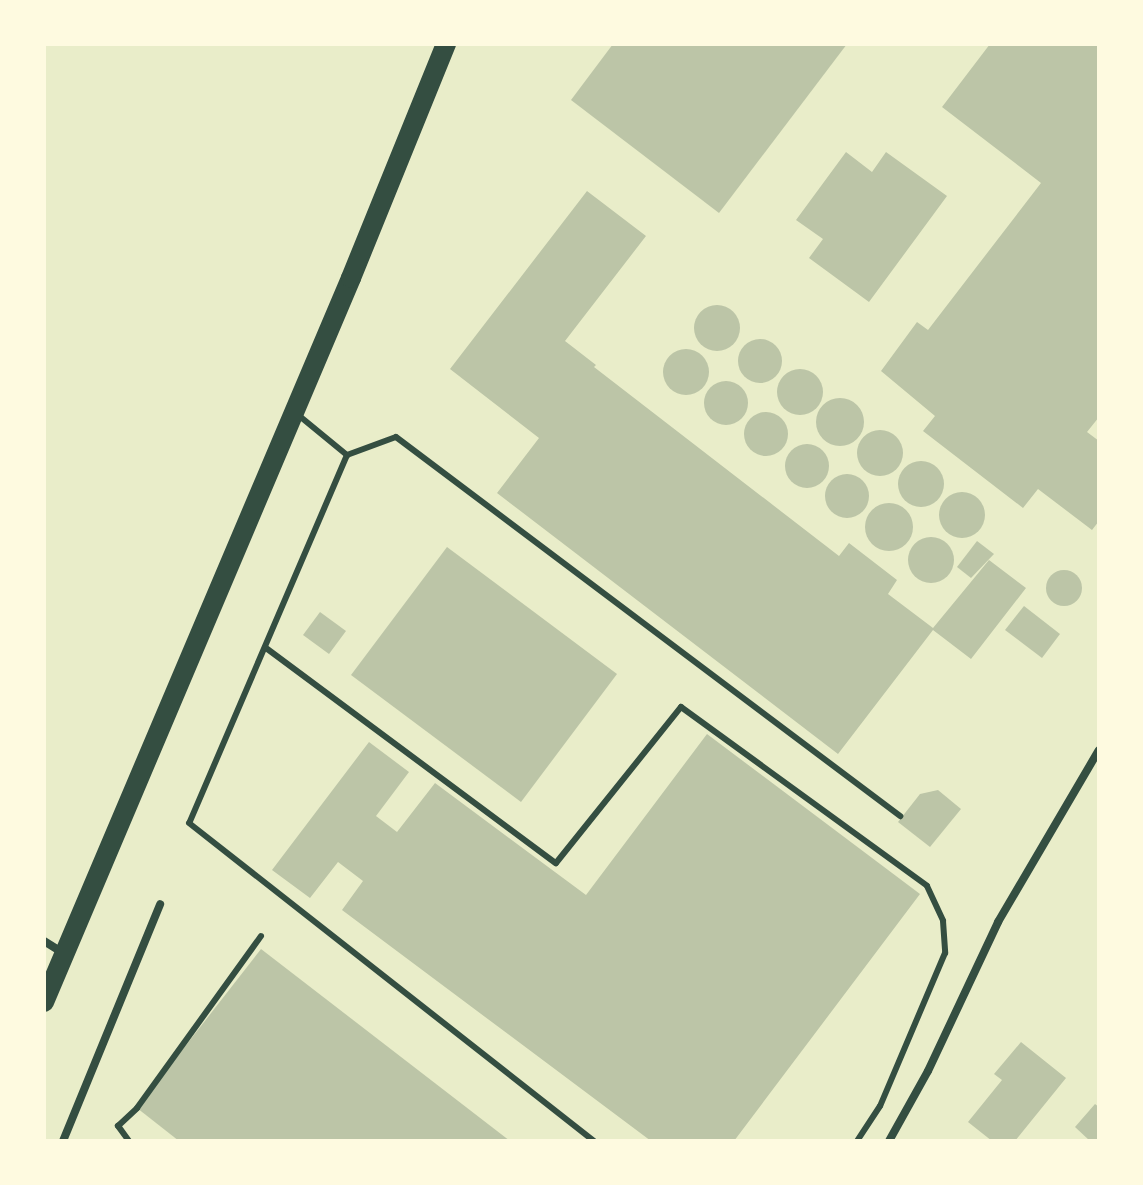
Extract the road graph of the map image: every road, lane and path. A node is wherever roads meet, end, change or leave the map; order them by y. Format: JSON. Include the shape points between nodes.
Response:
{"nodes":[{"id":1,"x":446,"y":44,"type":"edge"},
{"id":2,"x":294,"y":411,"type":"junction"},
{"id":3,"x":347,"y":455,"type":"junction"},
{"id":4,"x":266,"y":648,"type":"junction"},
{"id":5,"x":1099,"y":750,"type":"edge"},
{"id":6,"x":900,"y":816,"type":"dead end"},
{"id":7,"x":160,"y":904,"type":"dead end"},
{"id":8,"x":261,"y":936,"type":"dead end"},
{"id":9,"x":44,"y":941,"type":"edge"},
{"id":10,"x":65,"y":955,"type":"junction"},
{"id":11,"x":44,"y":1002,"type":"edge"},
{"id":12,"x":63,"y":1141,"type":"edge"},
{"id":13,"x":129,"y":1141,"type":"edge"},
{"id":14,"x":594,"y":1141,"type":"edge"},
{"id":15,"x":857,"y":1141,"type":"edge"},
{"id":16,"x":889,"y":1141,"type":"edge"}],
"edges":[{"from":1,"to":2,"type":"main road"},
{"from":2,"to":3,"type":"lane"},
{"from":2,"to":10,"type":"main road"},
{"from":3,"to":4,"type":"lane"},
{"from":3,"to":6,"type":"lane","via":[[396,437]]},
{"from":4,"to":14,"type":"lane","via":[[189,823]]},
{"from":4,"to":15,"type":"lane","via":[[556,863],[681,707],[927,886],[943,921],[945,953],[880,1106]]},
{"from":5,"to":16,"type":"street","via":[[998,922]]},
{"from":7,"to":12,"type":"street"},
{"from":8,"to":13,"type":"lane","via":[[137,1108],[118,1126]]},
{"from":9,"to":10,"type":"street"},
{"from":10,"to":11,"type":"main road"}]}
